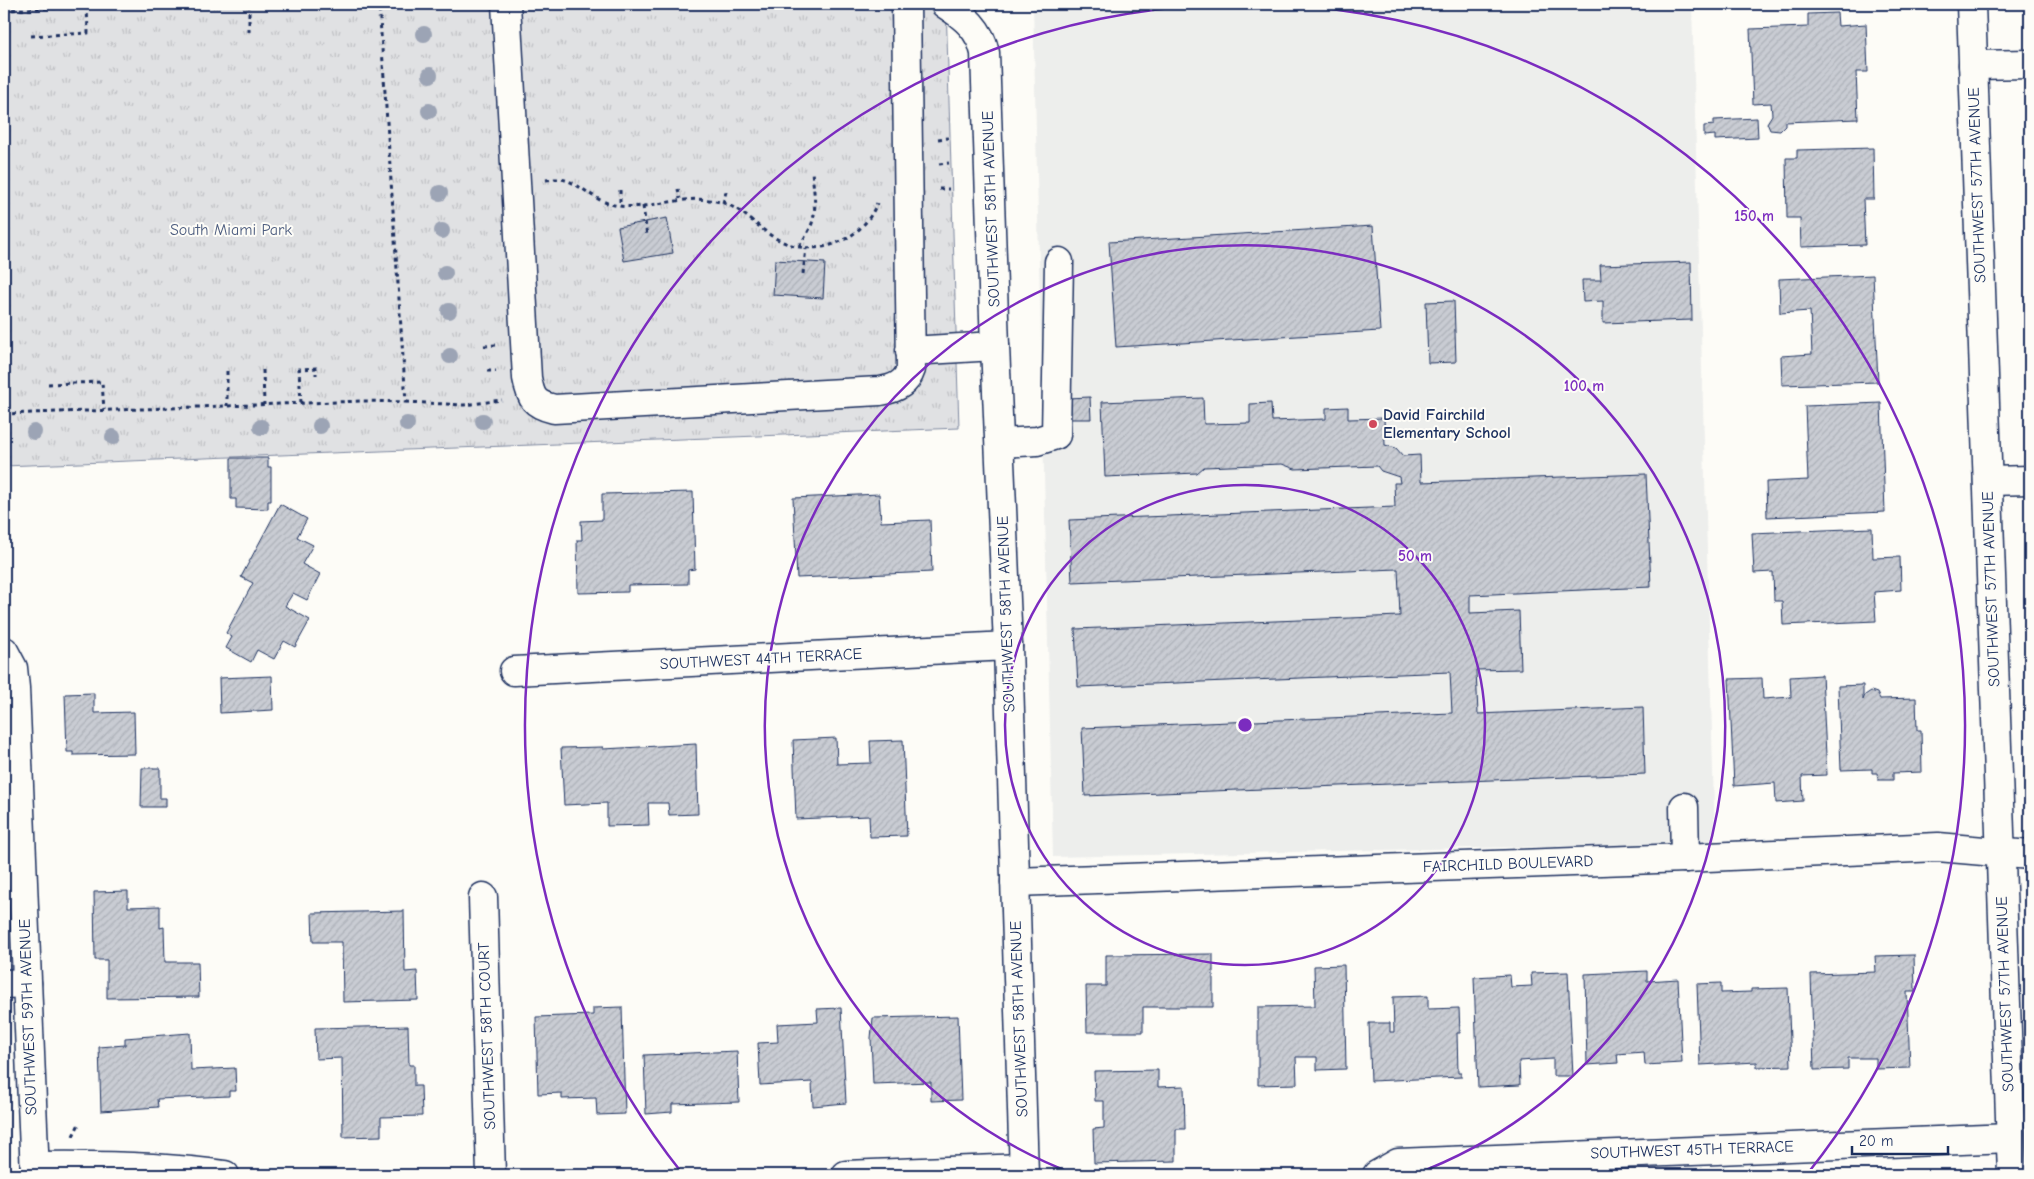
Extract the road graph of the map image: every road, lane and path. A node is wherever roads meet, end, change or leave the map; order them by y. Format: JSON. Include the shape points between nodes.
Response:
{"nodes":[{"id":1,"x":157,"y":4,"type":"edge"},
{"id":2,"x":249,"y":4,"type":"edge"},
{"id":3,"x":379,"y":4,"type":"edge"},
{"id":4,"x":506,"y":4,"type":"edge"},
{"id":5,"x":906,"y":4,"type":"edge"},
{"id":6,"x":945,"y":4,"type":"edge"},
{"id":7,"x":1971,"y":4,"type":"edge"},
{"id":8,"x":87,"y":6,"type":"junction"},
{"id":9,"x":4,"y":10,"type":"edge"},
{"id":10,"x":249,"y":32,"type":"dead end"},
{"id":11,"x":31,"y":36,"type":"dead end"},
{"id":12,"x":2030,"y":64,"type":"edge"},
{"id":13,"x":1973,"y":65,"type":"junction"},
{"id":14,"x":812,"y":170,"type":"dead end"},
{"id":15,"x":556,"y":179,"type":"dead end"},
{"id":16,"x":727,"y":188,"type":"dead end"},
{"id":17,"x":678,"y":189,"type":"dead end"},
{"id":18,"x":620,"y":190,"type":"dead end"},
{"id":19,"x":879,"y":198,"type":"dead end"},
{"id":20,"x":680,"y":199,"type":"junction"},
{"id":21,"x":722,"y":203,"type":"junction"},
{"id":22,"x":620,"y":206,"type":"junction"},
{"id":23,"x":643,"y":206,"type":"junction"},
{"id":24,"x":647,"y":236,"type":"dead end"},
{"id":25,"x":799,"y":246,"type":"junction"},
{"id":26,"x":806,"y":248,"type":"junction"},
{"id":27,"x":1059,"y":262,"type":"dead end"},
{"id":28,"x":803,"y":274,"type":"dead end"},
{"id":29,"x":995,"y":346,"type":"junction"},
{"id":30,"x":910,"y":351,"type":"junction"},
{"id":31,"x":263,"y":370,"type":"dead end"},
{"id":32,"x":227,"y":372,"type":"dead end"},
{"id":33,"x":316,"y":375,"type":"dead end"},
{"id":34,"x":48,"y":384,"type":"dead end"},
{"id":35,"x":504,"y":400,"type":"dead end"},
{"id":36,"x":406,"y":402,"type":"junction"},
{"id":37,"x":301,"y":403,"type":"junction"},
{"id":38,"x":264,"y":405,"type":"junction"},
{"id":39,"x":227,"y":406,"type":"junction"},
{"id":40,"x":104,"y":410,"type":"junction"},
{"id":41,"x":4,"y":414,"type":"edge"},
{"id":42,"x":1000,"y":443,"type":"junction"},
{"id":43,"x":2030,"y":480,"type":"edge"},
{"id":44,"x":1988,"y":481,"type":"junction"},
{"id":45,"x":1008,"y":646,"type":"junction"},
{"id":46,"x":4,"y":651,"type":"edge"},
{"id":47,"x":514,"y":671,"type":"dead end"},
{"id":48,"x":1684,"y":807,"type":"dead end"},
{"id":49,"x":2000,"y":853,"type":"junction"},
{"id":50,"x":2030,"y":855,"type":"edge"},
{"id":51,"x":1685,"y":858,"type":"junction"},
{"id":52,"x":1015,"y":882,"type":"junction"},
{"id":53,"x":483,"y":897,"type":"dead end"},
{"id":54,"x":15,"y":984,"type":"edge"},
{"id":55,"x":79,"y":1124,"type":"dead end"},
{"id":56,"x":72,"y":1137,"type":"dead end"},
{"id":57,"x":2010,"y":1138,"type":"junction"},
{"id":58,"x":35,"y":1171,"type":"edge"},
{"id":59,"x":1024,"y":1172,"type":"edge"},
{"id":60,"x":225,"y":1175,"type":"edge"},
{"id":61,"x":491,"y":1175,"type":"edge"},
{"id":62,"x":846,"y":1175,"type":"edge"},
{"id":63,"x":1377,"y":1175,"type":"edge"},
{"id":64,"x":2012,"y":1175,"type":"edge"}],
"edges":[{"from":1,"to":8,"type":"path"},
{"from":2,"to":10,"type":"path"},
{"from":3,"to":36,"type":"path"},
{"from":4,"to":30,"type":"street","via":[[526,378],[530,394],[540,406],[554,409],[886,390],[900,386],[908,377]]},
{"from":5,"to":30,"type":"street"},
{"from":6,"to":29,"type":"street","name":"SOUTHWEST 58TH AVENUE","via":[[976,29],[985,52]]},
{"from":7,"to":13,"type":"street","name":"SOUTHWEST 57TH AVENUE"},
{"from":8,"to":9,"type":"path"},
{"from":8,"to":11,"type":"path","via":[[88,33]]},
{"from":12,"to":13,"type":"street"},
{"from":13,"to":44,"type":"street","name":"SOUTHWEST 57TH AVENUE"},
{"from":14,"to":25,"type":"path","via":[[813,220]]},
{"from":15,"to":22,"type":"path","via":[[567,181],[600,201]]},
{"from":16,"to":21,"type":"path"},
{"from":17,"to":20,"type":"path"},
{"from":18,"to":22,"type":"path"},
{"from":19,"to":26,"type":"path","via":[[869,220],[856,232],[836,243]]},
{"from":20,"to":21,"type":"path"},
{"from":20,"to":23,"type":"path"},
{"from":21,"to":25,"type":"path","via":[[754,220],[776,238]]},
{"from":22,"to":23,"type":"path"},
{"from":23,"to":24,"type":"path"},
{"from":25,"to":26,"type":"path"},
{"from":26,"to":28,"type":"path"},
{"from":27,"to":42,"type":"street","via":[[1056,435],[1037,441]]},
{"from":29,"to":30,"type":"street"},
{"from":29,"to":42,"type":"street","name":"SOUTHWEST 58TH AVENUE"},
{"from":31,"to":38,"type":"path"},
{"from":32,"to":39,"type":"path"},
{"from":33,"to":37,"type":"path","via":[[316,368],[299,369]]},
{"from":34,"to":40,"type":"path","via":[[102,382]]},
{"from":35,"to":36,"type":"path","via":[[464,405]]},
{"from":36,"to":37,"type":"path"},
{"from":37,"to":38,"type":"path"},
{"from":38,"to":39,"type":"path"},
{"from":39,"to":40,"type":"path"},
{"from":40,"to":41,"type":"path"},
{"from":42,"to":45,"type":"street","name":"SOUTHWEST 58TH AVENUE"},
{"from":43,"to":44,"type":"street"},
{"from":44,"to":49,"type":"street","name":"SOUTHWEST 57TH AVENUE"},
{"from":45,"to":47,"type":"street","name":"SOUTHWEST 44TH TERRACE"},
{"from":45,"to":52,"type":"street","name":"SOUTHWEST 58TH AVENUE"},
{"from":46,"to":54,"type":"street","name":"SOUTHWEST 59TH AVENUE","via":[[13,668],[15,688]]},
{"from":48,"to":51,"type":"street"},
{"from":49,"to":50,"type":"street","name":"FAIRCHILD BOULEVARD"},
{"from":49,"to":51,"type":"street","name":"FAIRCHILD BOULEVARD","via":[[1938,847]]},
{"from":49,"to":57,"type":"street","name":"SOUTHWEST 57TH AVENUE"},
{"from":51,"to":52,"type":"street","name":"FAIRCHILD BOULEVARD"},
{"from":52,"to":59,"type":"street","name":"SOUTHWEST 58TH AVENUE"},
{"from":53,"to":61,"type":"street","name":"SOUTHWEST 58TH COURT"},
{"from":54,"to":58,"type":"street","name":"SOUTHWEST 59TH AVENUE"},
{"from":55,"to":56,"type":"path"},
{"from":57,"to":63,"type":"street","name":"SOUTHWEST 45TH TERRACE","via":[[1398,1163]]},
{"from":57,"to":64,"type":"street","name":"SOUTHWEST 57TH AVENUE"},
{"from":58,"to":60,"type":"street","via":[[112,1166]]},
{"from":59,"to":62,"type":"street"}]}
